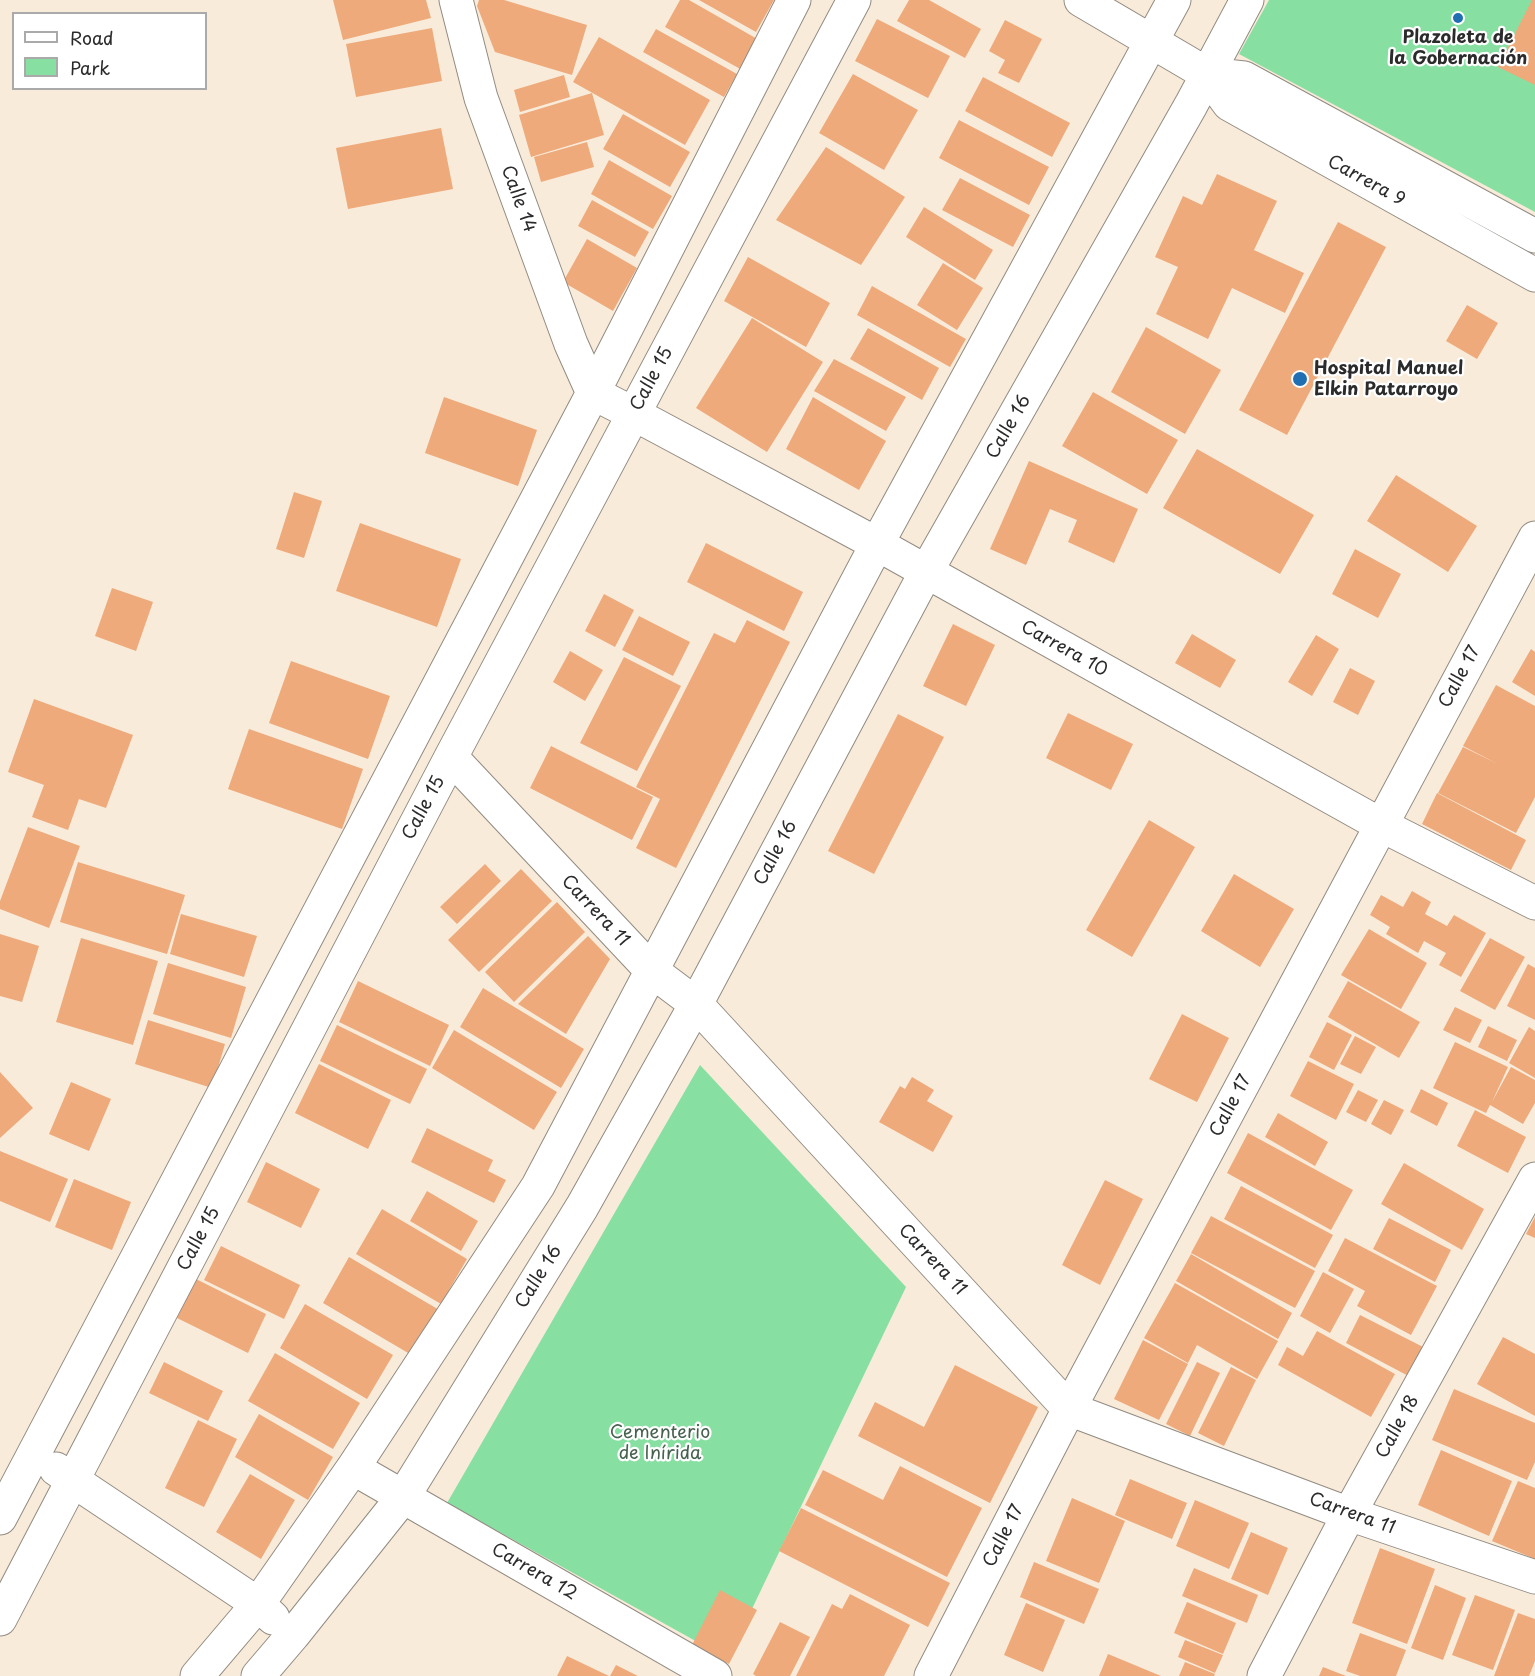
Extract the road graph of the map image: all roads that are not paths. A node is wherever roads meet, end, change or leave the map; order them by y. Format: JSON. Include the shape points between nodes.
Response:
{"nodes":[{"id":1,"x":456,"y":0,"type":"edge"},
{"id":2,"x":794,"y":0,"type":"edge"},
{"id":3,"x":854,"y":0,"type":"edge"},
{"id":4,"x":1081,"y":0,"type":"edge"},
{"id":5,"x":1174,"y":0,"type":"edge"},
{"id":6,"x":1247,"y":0,"type":"edge"},
{"id":7,"x":1152,"y":41,"type":"junction"},
{"id":8,"x":1208,"y":74,"type":"junction"},
{"id":9,"x":1535,"y":236,"type":"edge"},
{"id":10,"x":1535,"y":275,"type":"edge"},
{"id":11,"x":593,"y":393,"type":"junction"},
{"id":12,"x":634,"y":414,"type":"junction"},
{"id":13,"x":1535,"y":538,"type":"edge"},
{"id":14,"x":877,"y":544,"type":"junction"},
{"id":15,"x":926,"y":573,"type":"junction"},
{"id":16,"x":451,"y":757,"type":"junction"},
{"id":17,"x":1381,"y":825,"type":"junction"},
{"id":18,"x":1535,"y":903,"type":"edge"},
{"id":19,"x":651,"y":971,"type":"junction"},
{"id":20,"x":696,"y":1004,"type":"junction"},
{"id":21,"x":1535,"y":1179,"type":"edge"},
{"id":22,"x":1069,"y":1409,"type":"junction"},
{"id":23,"x":33,"y":1454,"type":"junction"},
{"id":24,"x":353,"y":1468,"type":"junction"},
{"id":25,"x":73,"y":1480,"type":"junction"},
{"id":26,"x":403,"y":1497,"type":"junction"},
{"id":27,"x":1349,"y":1514,"type":"junction"},
{"id":28,"x":0,"y":1518,"type":"edge"},
{"id":29,"x":1535,"y":1577,"type":"edge"},
{"id":30,"x":258,"y":1604,"type":"junction"},
{"id":31,"x":0,"y":1619,"type":"edge"},
{"id":32,"x":292,"y":1635,"type":"junction"},
{"id":33,"x":197,"y":1676,"type":"edge"},
{"id":34,"x":258,"y":1676,"type":"edge"},
{"id":35,"x":716,"y":1676,"type":"edge"},
{"id":36,"x":931,"y":1676,"type":"edge"},
{"id":37,"x":1264,"y":1676,"type":"edge"}],
"edges":[{"from":1,"to":11,"type":"street","name":"Calle 14","via":[[481,98],[571,344]]},
{"from":2,"to":11,"type":"street"},
{"from":3,"to":12,"type":"street","name":"Calle 15"},
{"from":4,"to":7,"type":"street","name":"Carrera 9"},
{"from":5,"to":7,"type":"street"},
{"from":6,"to":8,"type":"street","name":"Calle 16"},
{"from":7,"to":8,"type":"street","name":"Carrera 9"},
{"from":7,"to":14,"type":"street"},
{"from":8,"to":9,"type":"street","name":"Carrera 9","via":[[1244,78]]},
{"from":8,"to":10,"type":"street","name":"Carrera 9","via":[[1229,105]]},
{"from":8,"to":15,"type":"street","name":"Calle 16"},
{"from":11,"to":12,"type":"street","name":"Carrera 10"},
{"from":11,"to":23,"type":"street"},
{"from":12,"to":14,"type":"street","name":"Carrera 10"},
{"from":12,"to":16,"type":"street","name":"Calle 15"},
{"from":13,"to":17,"type":"street","name":"Calle 17"},
{"from":14,"to":15,"type":"street","name":"Carrera 10"},
{"from":14,"to":19,"type":"street"},
{"from":15,"to":17,"type":"street","name":"Carrera 10"},
{"from":15,"to":20,"type":"street","name":"Calle 16"},
{"from":16,"to":19,"type":"street","name":"Carrera 11"},
{"from":16,"to":25,"type":"street","name":"Calle 15"},
{"from":17,"to":18,"type":"street","name":"Carrera 10"},
{"from":17,"to":22,"type":"street","name":"Calle 17"},
{"from":19,"to":20,"type":"street","name":"Carrera 11"},
{"from":19,"to":24,"type":"street","via":[[538,1186]]},
{"from":20,"to":22,"type":"street","name":"Carrera 11"},
{"from":20,"to":26,"type":"street","name":"Calle 16","via":[[582,1207]]},
{"from":21,"to":27,"type":"street","name":"Calle 18"},
{"from":22,"to":27,"type":"street","name":"Carrera 11"},
{"from":22,"to":36,"type":"street","name":"Calle 17"},
{"from":23,"to":25,"type":"street"},
{"from":23,"to":28,"type":"street"},
{"from":24,"to":26,"type":"street","name":"Carrera 12"},
{"from":24,"to":30,"type":"street"},
{"from":25,"to":30,"type":"street"},
{"from":25,"to":31,"type":"street","name":"Calle 15"},
{"from":26,"to":32,"type":"street","name":"Calle 16"},
{"from":26,"to":35,"type":"street","name":"Carrera 12"},
{"from":27,"to":29,"type":"street","name":"Carrera 11"},
{"from":27,"to":37,"type":"street","name":"Calle 18"},
{"from":30,"to":32,"type":"street"},
{"from":30,"to":33,"type":"street"},
{"from":32,"to":34,"type":"street","name":"Calle 16"}]}
